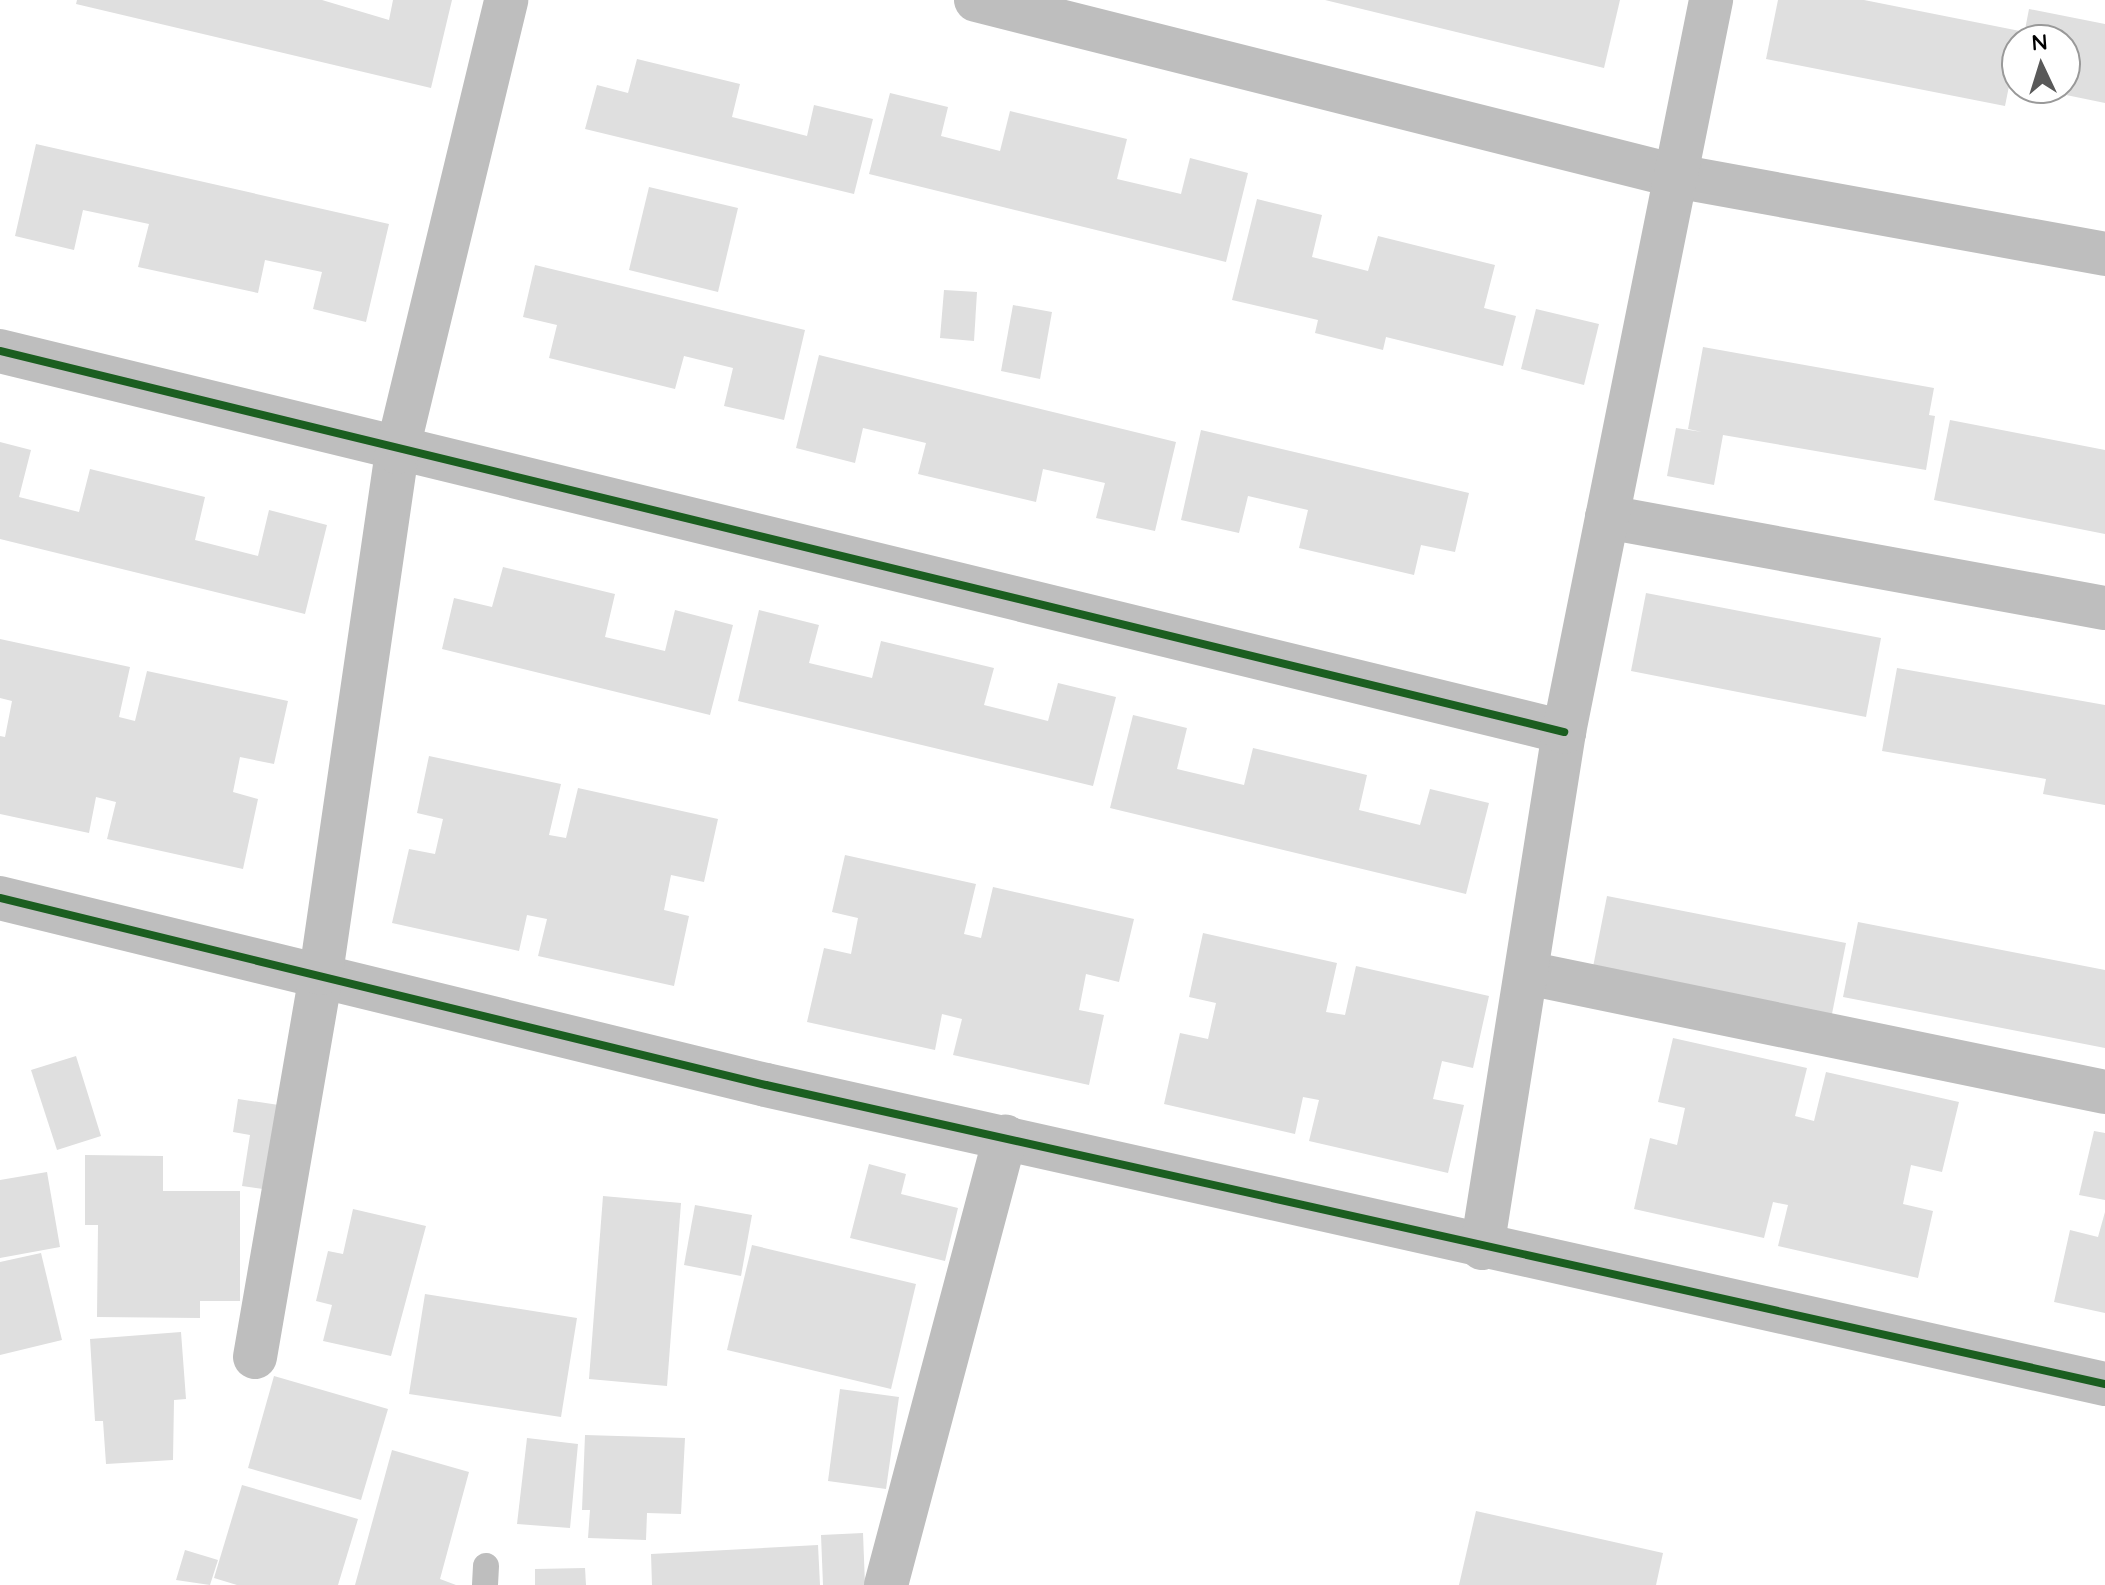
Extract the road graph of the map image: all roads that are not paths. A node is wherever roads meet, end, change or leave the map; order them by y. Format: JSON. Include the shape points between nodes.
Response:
{"nodes":[{"id":1,"x":506,"y":0,"type":"edge"},
{"id":2,"x":976,"y":0,"type":"edge"},
{"id":3,"x":1711,"y":0,"type":"edge"},
{"id":4,"x":1676,"y":176,"type":"junction"},
{"id":5,"x":2105,"y":254,"type":"edge"},
{"id":6,"x":0,"y":351,"type":"edge"},
{"id":7,"x":397,"y":452,"type":"junction"},
{"id":8,"x":1607,"y":517,"type":"junction"},
{"id":9,"x":2105,"y":608,"type":"edge"},
{"id":10,"x":1564,"y":732,"type":"junction"},
{"id":11,"x":0,"y":898,"type":"edge"},
{"id":12,"x":321,"y":973,"type":"junction"},
{"id":13,"x":1527,"y":973,"type":"junction"},
{"id":14,"x":2105,"y":1092,"type":"edge"},
{"id":15,"x":1005,"y":1137,"type":"junction"},
{"id":16,"x":1482,"y":1248,"type":"junction"},
{"id":17,"x":255,"y":1357,"type":"dead end"},
{"id":18,"x":2105,"y":1384,"type":"edge"},
{"id":19,"x":886,"y":1585,"type":"edge"}],
"edges":[{"from":1,"to":7,"type":"street"},
{"from":2,"to":4,"type":"street"},
{"from":3,"to":4,"type":"street"},
{"from":4,"to":5,"type":"street"},
{"from":4,"to":8,"type":"street"},
{"from":6,"to":7,"type":"street"},
{"from":7,"to":10,"type":"street"},
{"from":7,"to":12,"type":"street"},
{"from":8,"to":9,"type":"street"},
{"from":8,"to":10,"type":"street"},
{"from":10,"to":13,"type":"street"},
{"from":11,"to":12,"type":"street"},
{"from":12,"to":15,"type":"street","via":[[766,1085]]},
{"from":12,"to":17,"type":"street"},
{"from":13,"to":14,"type":"street"},
{"from":13,"to":16,"type":"street"},
{"from":15,"to":16,"type":"street"},
{"from":15,"to":19,"type":"street"},
{"from":16,"to":18,"type":"street"}]}
